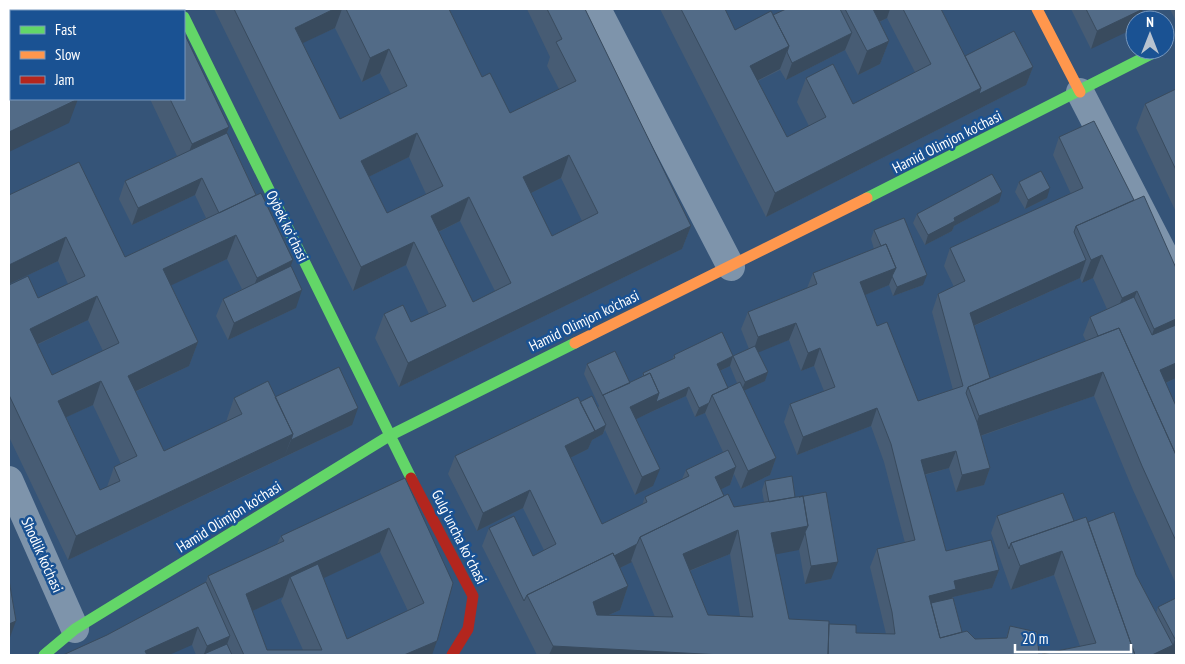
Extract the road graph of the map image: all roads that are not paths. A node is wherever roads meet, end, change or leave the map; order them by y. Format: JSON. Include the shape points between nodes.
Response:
{"nodes":[{"id":1,"x":597,"y":9,"type":"edge"},
{"id":2,"x":1037,"y":9,"type":"edge"},
{"id":3,"x":185,"y":20,"type":"edge"},
{"id":4,"x":1140,"y":60,"type":"edge"},
{"id":5,"x":1080,"y":92,"type":"junction"},
{"id":6,"x":730,"y":267,"type":"junction"},
{"id":7,"x":1176,"y":278,"type":"edge"},
{"id":8,"x":389,"y":436,"type":"junction"},
{"id":9,"x":9,"y":480,"type":"edge"},
{"id":10,"x":75,"y":629,"type":"junction"},
{"id":11,"x":44,"y":655,"type":"edge"},
{"id":12,"x":452,"y":655,"type":"edge"}],
"edges":[{"from":1,"to":6,"type":"street"},
{"from":2,"to":5,"type":"street"},
{"from":3,"to":8,"type":"street","name":"Oybek koʻchasi"},
{"from":4,"to":5,"type":"street","name":"Hamid Olimjon ko'chasi"},
{"from":5,"to":6,"type":"street","name":"Hamid Olimjon ko'chasi"},
{"from":5,"to":7,"type":"street"},
{"from":6,"to":8,"type":"street","name":"Hamid Olimjon ko'chasi"},
{"from":8,"to":10,"type":"street","name":"Hamid Olimjon ko'chasi"},
{"from":8,"to":12,"type":"street","name":"Gulgʻuncha koʻchasi","via":[[473,596],[468,629]]},
{"from":9,"to":10,"type":"street","name":"Shodlik ko‘chasi"},
{"from":10,"to":11,"type":"street","name":"Hamid Olimjon ko'chasi"}]}
